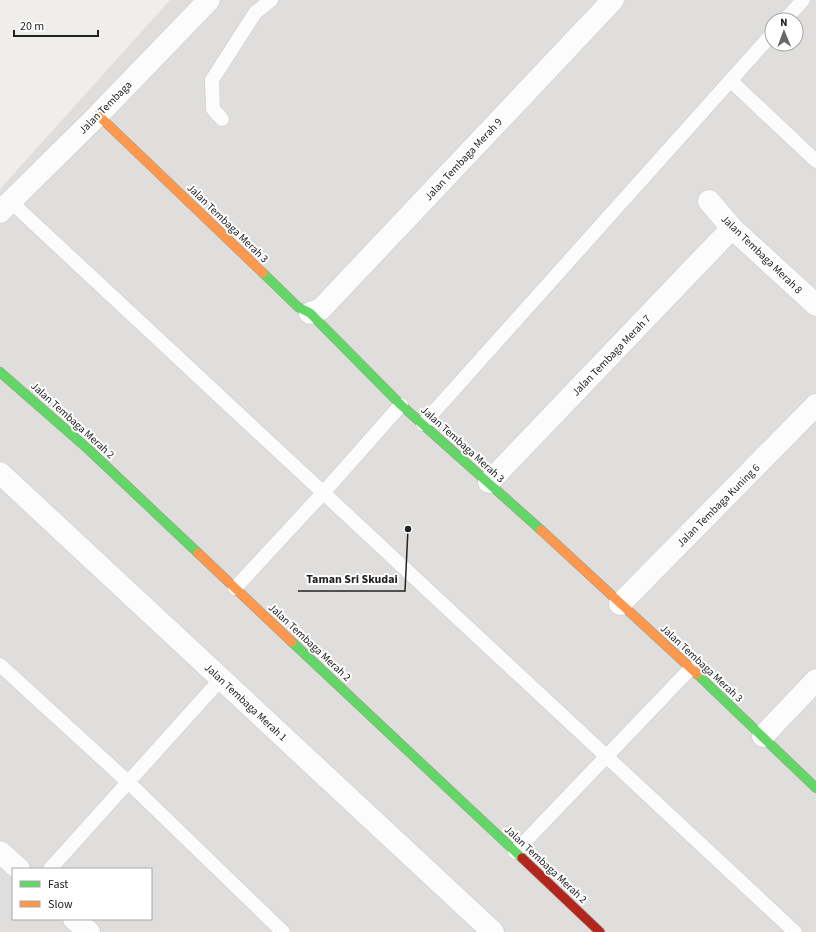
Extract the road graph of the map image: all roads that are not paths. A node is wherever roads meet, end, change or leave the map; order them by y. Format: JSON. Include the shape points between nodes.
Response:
{"nodes":[{"id":1,"x":209,"y":0,"type":"edge"},
{"id":2,"x":271,"y":0,"type":"edge"},
{"id":3,"x":613,"y":0,"type":"edge"},
{"id":4,"x":803,"y":0,"type":"edge"},
{"id":5,"x":792,"y":12,"type":"edge"},
{"id":6,"x":764,"y":43,"type":"edge"},
{"id":7,"x":731,"y":81,"type":"junction"},
{"id":8,"x":98,"y":115,"type":"junction"},
{"id":9,"x":222,"y":119,"type":"dead end"},
{"id":10,"x":816,"y":161,"type":"edge"},
{"id":11,"x":709,"y":201,"type":"dead end"},
{"id":12,"x":5,"y":206,"type":"edge"},
{"id":13,"x":732,"y":228,"type":"junction"},
{"id":14,"x":816,"y":305,"type":"edge"},
{"id":15,"x":310,"y":313,"type":"junction"},
{"id":16,"x":0,"y":372,"type":"edge"},
{"id":17,"x":400,"y":405,"type":"junction"},
{"id":18,"x":816,"y":406,"type":"edge"},
{"id":19,"x":423,"y":424,"type":"junction"},
{"id":20,"x":0,"y":473,"type":"edge"},
{"id":21,"x":489,"y":482,"type":"junction"},
{"id":22,"x":323,"y":493,"type":"junction"},
{"id":23,"x":235,"y":588,"type":"junction"},
{"id":24,"x":620,"y":604,"type":"junction"},
{"id":25,"x":0,"y":665,"type":"edge"},
{"id":26,"x":690,"y":669,"type":"junction"},
{"id":27,"x":221,"y":679,"type":"junction"},
{"id":28,"x":816,"y":680,"type":"edge"},
{"id":29,"x":763,"y":736,"type":"junction"},
{"id":30,"x":607,"y":755,"type":"junction"},
{"id":31,"x":128,"y":782,"type":"junction"},
{"id":32,"x":816,"y":788,"type":"edge"},
{"id":33,"x":0,"y":852,"type":"edge"},
{"id":34,"x":515,"y":852,"type":"junction"},
{"id":35,"x":18,"y":868,"type":"edge"},
{"id":36,"x":51,"y":868,"type":"edge"},
{"id":37,"x":75,"y":920,"type":"edge"},
{"id":38,"x":89,"y":932,"type":"edge"},
{"id":39,"x":283,"y":932,"type":"edge"},
{"id":40,"x":493,"y":932,"type":"edge"},
{"id":41,"x":600,"y":932,"type":"edge"},
{"id":42,"x":795,"y":932,"type":"edge"}],
"edges":[{"from":1,"to":8,"type":"street","name":"Jalan Tembaga"},
{"from":2,"to":9,"type":"lane","via":[[255,13],[212,80],[213,109]]},
{"from":3,"to":15,"type":"street","name":"Jalan Tembaga Merah 9","via":[[321,309]]},
{"from":4,"to":5,"type":"lane"},
{"from":6,"to":7,"type":"lane"},
{"from":7,"to":10,"type":"lane"},
{"from":7,"to":19,"type":"lane"},
{"from":8,"to":12,"type":"street","name":"Jalan Tembaga"},
{"from":8,"to":15,"type":"street","name":"Jalan Tembaga Merah 3","via":[[298,307]]},
{"from":11,"to":13,"type":"street","name":"Jalan Tembaga Merah 8"},
{"from":12,"to":22,"type":"lane"},
{"from":13,"to":14,"type":"street","name":"Jalan Tembaga Merah 8"},
{"from":13,"to":21,"type":"street","name":"Jalan Tembaga Merah 7"},
{"from":15,"to":17,"type":"street","name":"Jalan Tembaga Merah 3"},
{"from":16,"to":23,"type":"street","name":"Jalan Tembaga Merah 2","via":[[88,449]]},
{"from":17,"to":19,"type":"street","name":"Jalan Tembaga Merah 3"},
{"from":17,"to":22,"type":"lane"},
{"from":18,"to":24,"type":"street","name":"Jalan Tembaga Kuning 6"},
{"from":19,"to":21,"type":"street","name":"Jalan Tembaga Merah 3"},
{"from":20,"to":27,"type":"street","name":"Jalan Tembaga Merah 1"},
{"from":21,"to":24,"type":"street","name":"Jalan Tembaga Merah 3"},
{"from":22,"to":23,"type":"lane"},
{"from":22,"to":30,"type":"lane"},
{"from":23,"to":34,"type":"street","name":"Jalan Tembaga Merah 2"},
{"from":24,"to":26,"type":"street","name":"Jalan Tembaga Merah 3"},
{"from":25,"to":31,"type":"lane"},
{"from":26,"to":29,"type":"street","name":"Jalan Tembaga Merah 3"},
{"from":26,"to":30,"type":"lane"},
{"from":27,"to":31,"type":"lane"},
{"from":27,"to":40,"type":"street","name":"Jalan Tembaga Merah 1"},
{"from":28,"to":29,"type":"street"},
{"from":29,"to":32,"type":"street","name":"Jalan Tembaga Merah 3"},
{"from":30,"to":34,"type":"lane"},
{"from":30,"to":42,"type":"lane"},
{"from":31,"to":36,"type":"lane"},
{"from":31,"to":39,"type":"lane"},
{"from":33,"to":35,"type":"street"},
{"from":34,"to":41,"type":"street","name":"Jalan Tembaga Merah 2"},
{"from":37,"to":38,"type":"street"}]}
